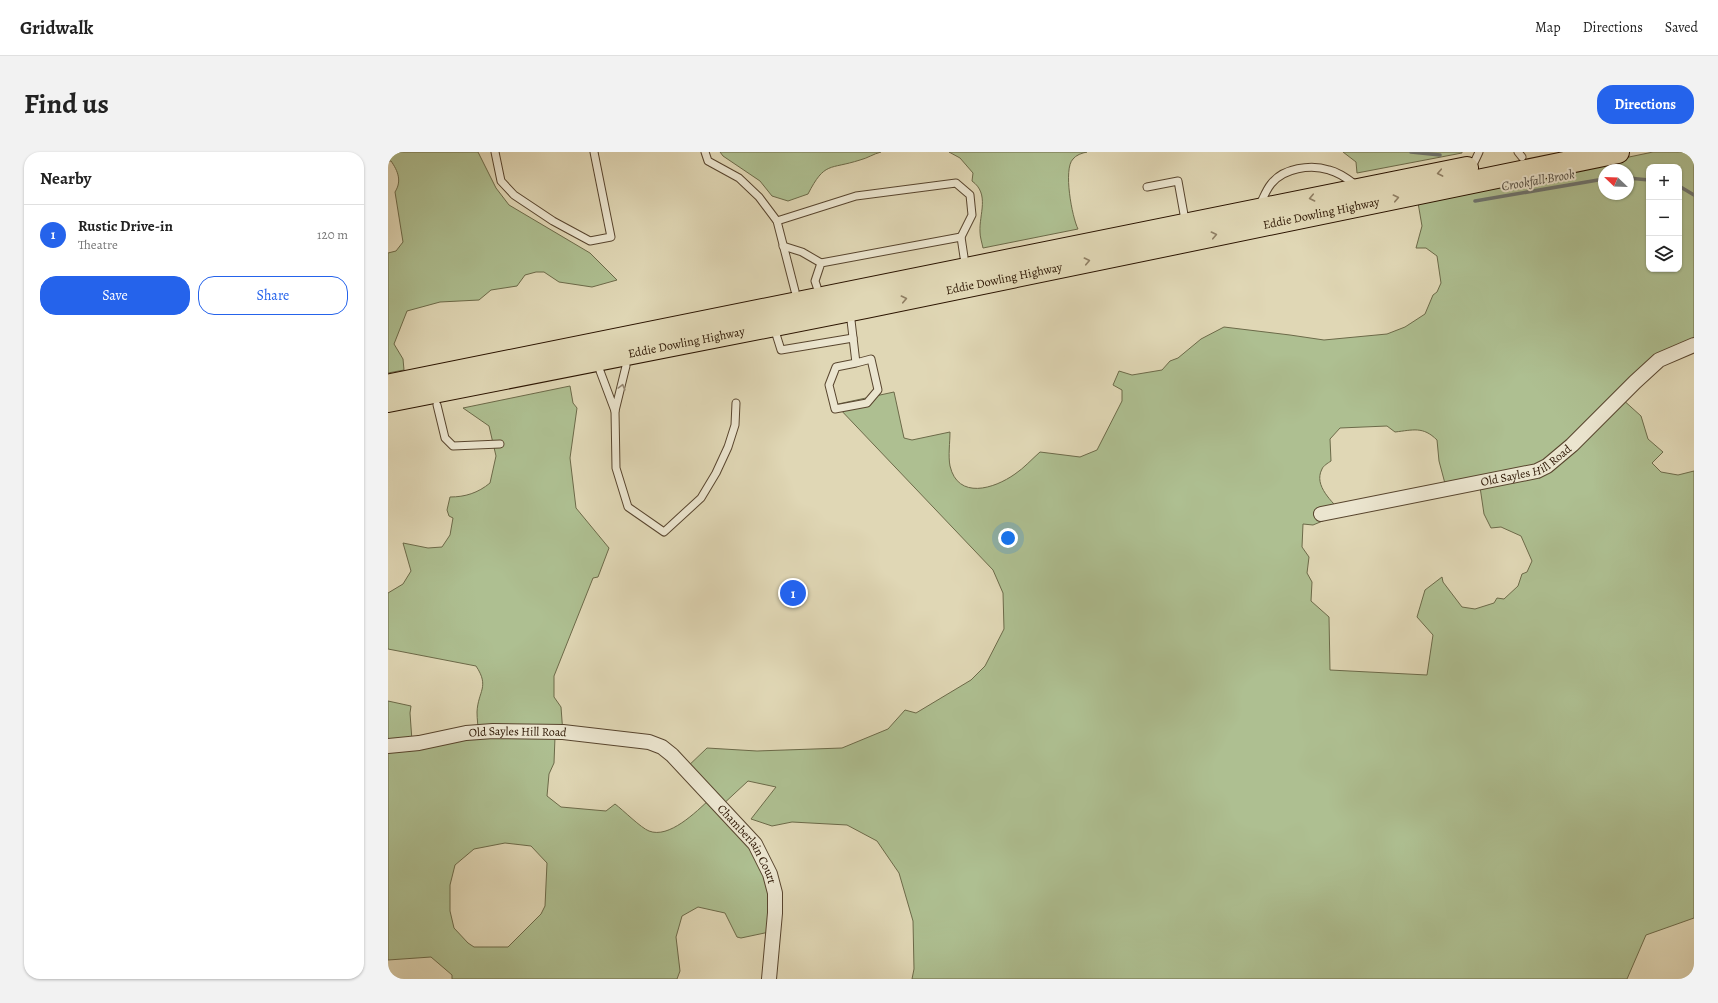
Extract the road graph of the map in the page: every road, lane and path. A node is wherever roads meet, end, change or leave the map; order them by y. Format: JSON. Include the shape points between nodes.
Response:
{"nodes":[{"id":1,"x":495,"y":152,"type":"edge"},
{"id":2,"x":594,"y":152,"type":"edge"},
{"id":3,"x":705,"y":152,"type":"edge"},
{"id":4,"x":1547,"y":152,"type":"edge"},
{"id":5,"x":1618,"y":152,"type":"edge"},
{"id":6,"x":1520,"y":154,"type":"edge"},
{"id":7,"x":1475,"y":160,"type":"edge"},
{"id":8,"x":1147,"y":187,"type":"dead end"},
{"id":9,"x":1358,"y":189,"type":"junction"},
{"id":10,"x":1258,"y":210,"type":"junction"},
{"id":11,"x":1221,"y":217,"type":"junction"},
{"id":12,"x":1185,"y":220,"type":"junction"},
{"id":13,"x":777,"y":221,"type":"junction"},
{"id":14,"x":783,"y":246,"type":"junction"},
{"id":15,"x":963,"y":247,"type":"junction"},
{"id":16,"x":821,"y":263,"type":"junction"},
{"id":17,"x":816,"y":287,"type":"junction"},
{"id":18,"x":795,"y":291,"type":"junction"},
{"id":19,"x":858,"y":309,"type":"junction"},
{"id":20,"x":776,"y":334,"type":"junction"},
{"id":21,"x":853,"y":338,"type":"junction"},
{"id":22,"x":1694,"y":345,"type":"edge"},
{"id":23,"x":856,"y":363,"type":"junction"},
{"id":24,"x":626,"y":366,"type":"junction"},
{"id":25,"x":600,"y":371,"type":"junction"},
{"id":26,"x":388,"y":374,"type":"edge"},
{"id":27,"x":388,"y":386,"type":"edge"},
{"id":28,"x":388,"y":401,"type":"edge"},
{"id":29,"x":736,"y":404,"type":"dead end"},
{"id":30,"x":437,"y":405,"type":"junction"},
{"id":31,"x":615,"y":411,"type":"junction"},
{"id":32,"x":388,"y":414,"type":"edge"},
{"id":33,"x":500,"y":444,"type":"dead end"},
{"id":34,"x":1321,"y":514,"type":"dead end"},
{"id":35,"x":649,"y":742,"type":"joint"},
{"id":36,"x":388,"y":746,"type":"edge"},
{"id":37,"x":769,"y":979,"type":"edge"}],
"edges":[{"from":1,"to":2,"type":"lane","via":[[501,180],[514,195],[553,221],[590,240],[611,237]]},
{"from":3,"to":13,"type":"lane","via":[[708,161],[740,178],[759,197]]},
{"from":4,"to":6,"type":"highway","name":"Eddie Dowling Highway"},
{"from":19,"to":5,"type":"highway","name":"Eddie Dowling Highway","one_way":true},
{"from":6,"to":7,"type":"highway","name":"Eddie Dowling Highway"},
{"from":7,"to":9,"type":"highway","name":"Eddie Dowling Highway","one_way":true},
{"from":8,"to":12,"type":"lane","via":[[1178,181]]},
{"from":9,"to":10,"type":"highway","name":"Eddie Dowling Highway","one_way":true},
{"from":9,"to":10,"type":"lane","via":[[1348,179],[1331,170],[1313,168],[1288,171],[1271,184]]},
{"from":10,"to":11,"type":"highway","name":"Eddie Dowling Highway"},
{"from":11,"to":12,"type":"highway"},
{"from":11,"to":27,"type":"highway","name":"Eddie Dowling Highway"},
{"from":12,"to":15,"type":"highway","via":[[1143,222]]},
{"from":13,"to":14,"type":"lane"},
{"from":13,"to":15,"type":"lane","via":[[856,196],[956,183],[970,195],[972,215]]},
{"from":14,"to":16,"type":"lane","via":[[802,252]]},
{"from":14,"to":18,"type":"lane"},
{"from":15,"to":16,"type":"lane"},
{"from":15,"to":17,"type":"highway"},
{"from":16,"to":17,"type":"lane","via":[[815,281]]},
{"from":17,"to":18,"type":"highway"},
{"from":18,"to":26,"type":"highway"},
{"from":19,"to":20,"type":"highway"},
{"from":19,"to":21,"type":"lane"},
{"from":19,"to":28,"type":"highway","name":"Eddie Dowling Highway"},
{"from":20,"to":21,"type":"lane","via":[[781,350]]},
{"from":20,"to":24,"type":"highway"},
{"from":21,"to":23,"type":"lane"},
{"from":22,"to":34,"type":"street","name":"Old Sayles Hill Road","via":[[1659,360],[1567,450],[1548,466],[1537,471]]},
{"from":23,"to":23,"type":"lane","via":[[871,359],[878,390],[867,403],[835,409],[829,385],[836,368]]},
{"from":24,"to":25,"type":"highway"},
{"from":31,"to":24,"type":"lane","one_way":true},
{"from":25,"to":30,"type":"highway"},
{"from":25,"to":31,"type":"lane"},
{"from":29,"to":31,"type":"lane","via":[[735,425],[716,473],[701,498],[664,532],[628,507],[616,468]]},
{"from":30,"to":32,"type":"highway"},
{"from":30,"to":33,"type":"lane","via":[[445,438],[454,446]]},
{"from":35,"to":36,"type":"street","name":"Old Sayles Hill Road","via":[[563,732],[493,731]]},
{"from":35,"to":37,"type":"street","name":"Chamberlain Court","via":[[662,747],[672,756],[755,844],[763,858],[775,893]]}]}
